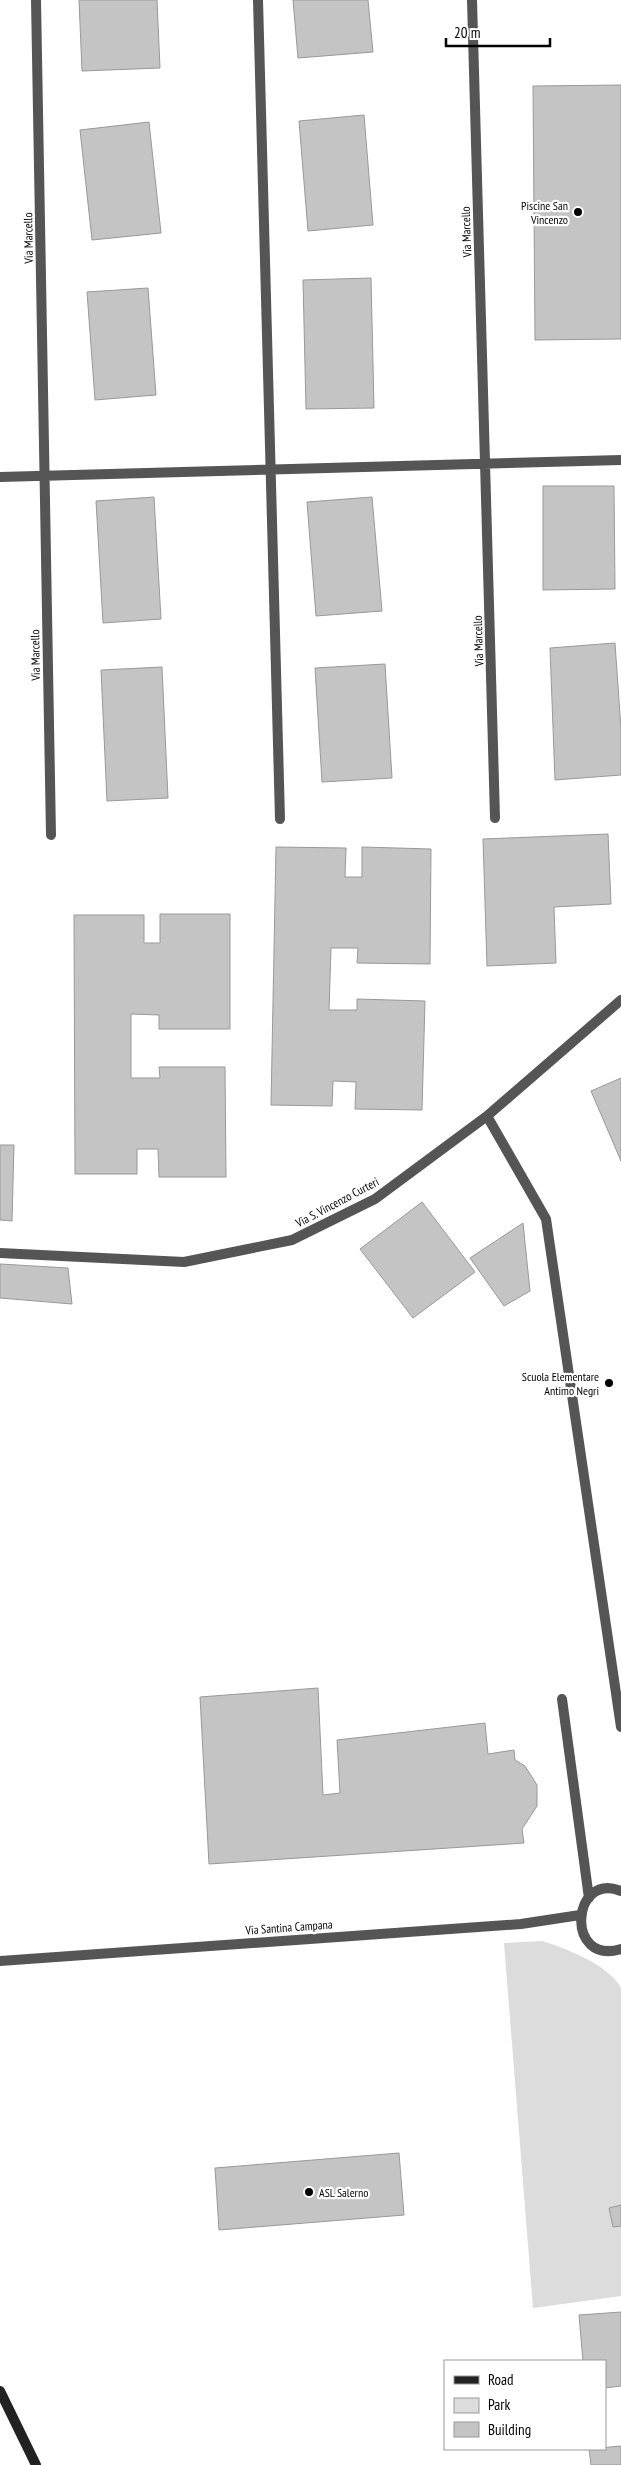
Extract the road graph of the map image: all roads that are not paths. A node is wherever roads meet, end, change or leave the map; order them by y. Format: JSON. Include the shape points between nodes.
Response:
{"nodes":[{"id":1,"x":36,"y":0,"type":"edge"},
{"id":2,"x":258,"y":0,"type":"edge"},
{"id":3,"x":472,"y":0,"type":"edge"},
{"id":4,"x":621,"y":460,"type":"edge"},
{"id":5,"x":485,"y":464,"type":"junction"},
{"id":6,"x":270,"y":470,"type":"junction"},
{"id":7,"x":44,"y":476,"type":"junction"},
{"id":8,"x":0,"y":477,"type":"edge"},
{"id":9,"x":495,"y":818,"type":"dead end"},
{"id":10,"x":280,"y":819,"type":"dead end"},
{"id":11,"x":51,"y":835,"type":"dead end"},
{"id":12,"x":621,"y":1000,"type":"edge"},
{"id":13,"x":488,"y":1116,"type":"junction"},
{"id":14,"x":0,"y":1253,"type":"edge"},
{"id":15,"x":562,"y":1699,"type":"dead end"},
{"id":16,"x":621,"y":1727,"type":"edge"},
{"id":17,"x":620,"y":1889,"type":"edge"},
{"id":18,"x":589,"y":1898,"type":"junction"},
{"id":19,"x":580,"y":1916,"type":"junction"},
{"id":20,"x":621,"y":1949,"type":"edge"},
{"id":21,"x":0,"y":1961,"type":"edge"},
{"id":22,"x":0,"y":2391,"type":"edge"},
{"id":23,"x":36,"y":2465,"type":"edge"}],
"edges":[{"from":1,"to":7,"type":"street","name":"Via Marcello"},
{"from":2,"to":6,"type":"street"},
{"from":3,"to":5,"type":"street","name":"Via Marcello"},
{"from":4,"to":5,"type":"street"},
{"from":5,"to":6,"type":"street"},
{"from":5,"to":9,"type":"street","name":"Via Marcello"},
{"from":6,"to":7,"type":"street"},
{"from":6,"to":10,"type":"street"},
{"from":7,"to":8,"type":"street"},
{"from":7,"to":11,"type":"street","name":"Via Marcello"},
{"from":12,"to":13,"type":"street","name":"Via S. Vincenzo Curteri"},
{"from":13,"to":14,"type":"street","name":"Via S. Vincenzo Curteri","via":[[375,1199],[292,1240],[184,1262]]},
{"from":13,"to":16,"type":"street","via":[[546,1219]]},
{"from":15,"to":18,"type":"street"},
{"from":17,"to":18,"type":"street","via":[[602,1890]]},
{"from":18,"to":19,"type":"street"},
{"from":19,"to":20,"type":"street","via":[[584,1935],[590,1943],[609,1951]]},
{"from":19,"to":21,"type":"street","name":"Via Santina Campana","via":[[521,1924]]},
{"from":22,"to":23,"type":"main road"}]}
